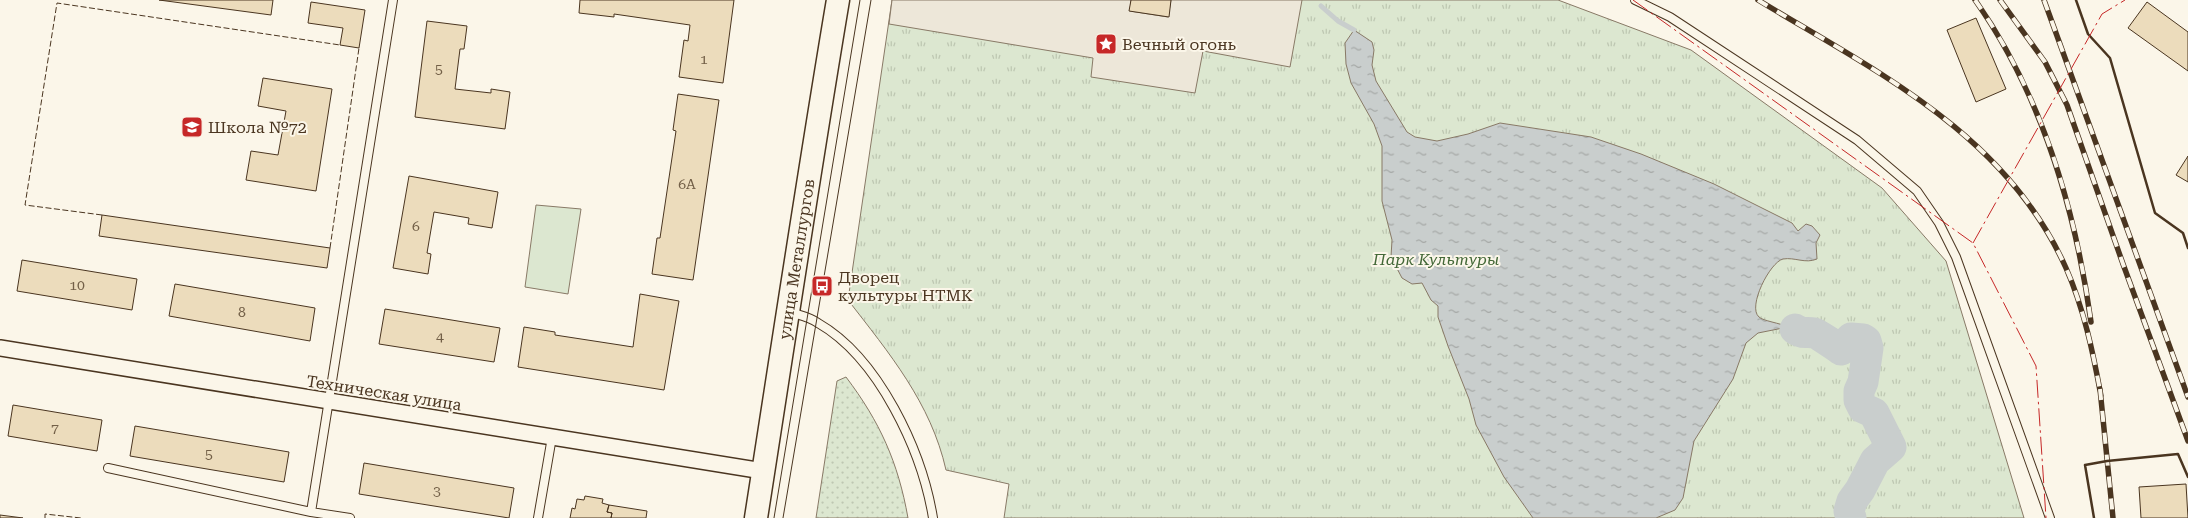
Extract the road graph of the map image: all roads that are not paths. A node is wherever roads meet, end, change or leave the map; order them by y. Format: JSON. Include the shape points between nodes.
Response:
{"nodes":[{"id":1,"x":393,"y":0,"type":"edge"},
{"id":2,"x":838,"y":0,"type":"edge"},
{"id":3,"x":1635,"y":0,"type":"edge"},
{"id":4,"x":1647,"y":0,"type":"edge"},
{"id":5,"x":1670,"y":17,"type":"junction"},
{"id":6,"x":789,"y":312,"type":"junction"},
{"id":7,"x":0,"y":348,"type":"edge"},
{"id":8,"x":327,"y":402,"type":"junction"},
{"id":9,"x":552,"y":437,"type":"junction"},
{"id":10,"x":108,"y":468,"type":"dead end"},
{"id":11,"x":763,"y":471,"type":"junction"},
{"id":12,"x":311,"y":512,"type":"junction"},
{"id":13,"x":350,"y":518,"type":"edge"},
{"id":14,"x":538,"y":518,"type":"edge"},
{"id":15,"x":756,"y":518,"type":"edge"},
{"id":16,"x":933,"y":518,"type":"edge"},
{"id":17,"x":2050,"y":518,"type":"edge"}],
"edges":[{"from":1,"to":8,"type":"lane"},
{"from":2,"to":6,"type":"main road","name":"улица Металлургов"},
{"from":3,"to":5,"type":"lane"},
{"from":4,"to":5,"type":"lane"},
{"from":5,"to":17,"type":"lane","via":[[1857,140],[1917,191],[1956,257]]},
{"from":6,"to":11,"type":"main road","name":"улица Металлургов"},
{"from":6,"to":16,"type":"lane","via":[[816,321],[829,330],[871,374],[912,445],[927,488]]},
{"from":7,"to":8,"type":"street","name":"Техническая улица"},
{"from":8,"to":9,"type":"street","name":"Техническая улица"},
{"from":8,"to":12,"type":"lane"},
{"from":9,"to":11,"type":"street","name":"Техническая улица"},
{"from":9,"to":14,"type":"lane"},
{"from":10,"to":12,"type":"lane"},
{"from":11,"to":15,"type":"main road","name":"улица Металлургов"},
{"from":12,"to":13,"type":"lane"}]}
